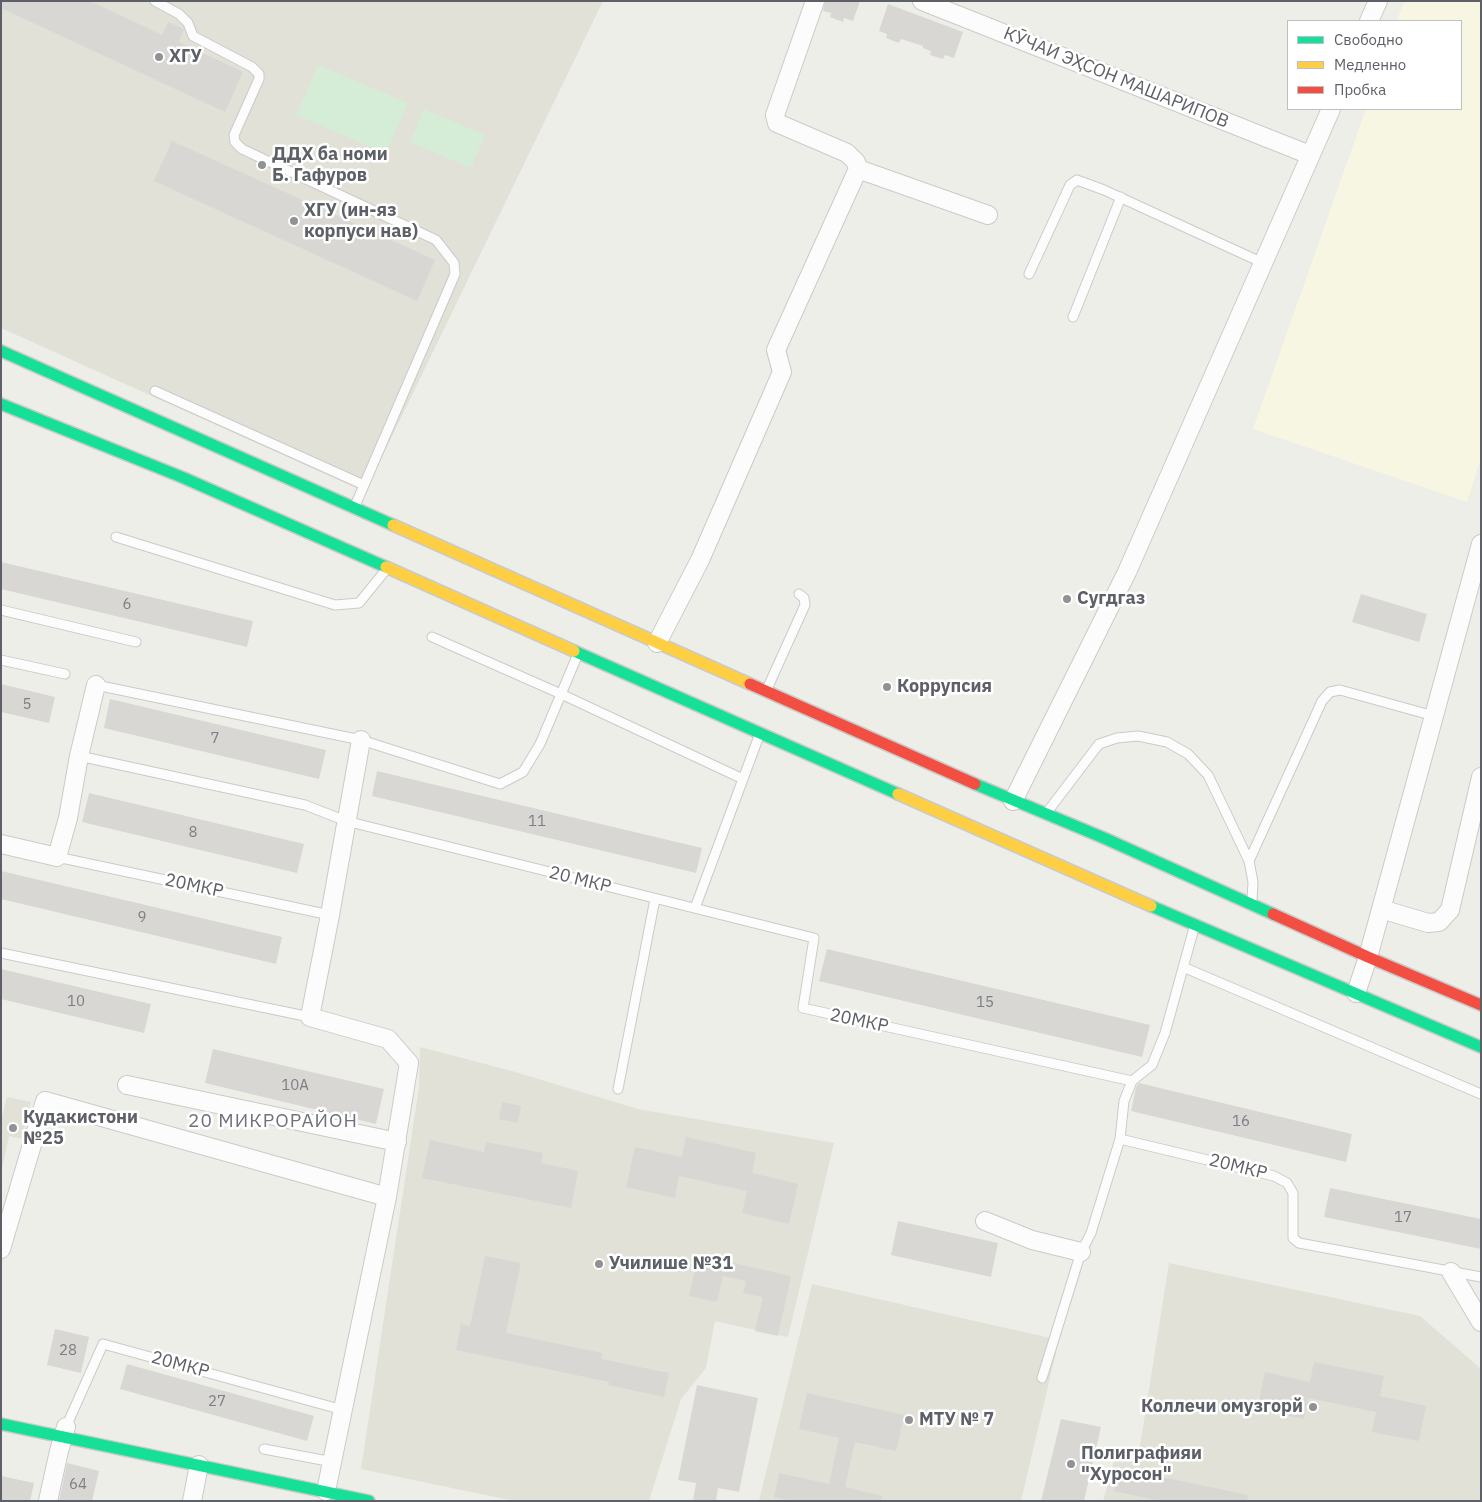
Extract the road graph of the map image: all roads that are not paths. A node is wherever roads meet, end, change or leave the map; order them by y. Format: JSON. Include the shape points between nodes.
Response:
{"nodes":[{"id":1,"x":155,"y":1,"type":"edge"},
{"id":2,"x":815,"y":1,"type":"edge"},
{"id":3,"x":922,"y":1,"type":"edge"},
{"id":4,"x":1378,"y":1,"type":"edge"},
{"id":5,"x":1369,"y":20,"type":"edge"},
{"id":6,"x":1331,"y":110,"type":"edge"},
{"id":7,"x":1310,"y":155,"type":"junction"},
{"id":8,"x":858,"y":169,"type":"junction"},
{"id":9,"x":1121,"y":197,"type":"junction"},
{"id":10,"x":988,"y":215,"type":"dead end"},
{"id":11,"x":1263,"y":263,"type":"junction"},
{"id":12,"x":1029,"y":274,"type":"dead end"},
{"id":13,"x":1073,"y":317,"type":"dead end"},
{"id":14,"x":1,"y":351,"type":"edge"},
{"id":15,"x":155,"y":391,"type":"dead end"},
{"id":16,"x":1,"y":404,"type":"edge"},
{"id":17,"x":266,"y":455,"type":"junction"},
{"id":18,"x":364,"y":486,"type":"junction"},
{"id":19,"x":354,"y":508,"type":"junction"},
{"id":20,"x":116,"y":537,"type":"dead end"},
{"id":21,"x":1481,"y":544,"type":"edge"},
{"id":22,"x":387,"y":568,"type":"junction"},
{"id":23,"x":799,"y":594,"type":"dead end"},
{"id":24,"x":1,"y":610,"type":"edge"},
{"id":25,"x":432,"y":637,"type":"dead end"},
{"id":26,"x":136,"y":642,"type":"dead end"},
{"id":27,"x":657,"y":643,"type":"junction"},
{"id":28,"x":579,"y":652,"type":"junction"},
{"id":29,"x":1,"y":660,"type":"edge"},
{"id":30,"x":65,"y":674,"type":"dead end"},
{"id":31,"x":96,"y":685,"type":"joint"},
{"id":32,"x":766,"y":691,"type":"junction"},
{"id":33,"x":561,"y":694,"type":"junction"},
{"id":34,"x":1434,"y":716,"type":"junction"},
{"id":35,"x":760,"y":733,"type":"junction"},
{"id":36,"x":361,"y":740,"type":"junction"},
{"id":37,"x":79,"y":756,"type":"junction"},
{"id":38,"x":1481,"y":777,"type":"edge"},
{"id":39,"x":743,"y":779,"type":"junction"},
{"id":40,"x":1016,"y":807,"type":"junction"},
{"id":41,"x":1046,"y":814,"type":"junction"},
{"id":42,"x":1030,"y":818,"type":"dead end"},
{"id":43,"x":346,"y":821,"type":"junction"},
{"id":44,"x":1007,"y":835,"type":"dead end"},
{"id":45,"x":1022,"y":836,"type":"dead end"},
{"id":46,"x":995,"y":837,"type":"junction"},
{"id":47,"x":1,"y":844,"type":"edge"},
{"id":48,"x":1032,"y":854,"type":"junction"},
{"id":49,"x":57,"y":857,"type":"junction"},
{"id":50,"x":1249,"y":861,"type":"junction"},
{"id":51,"x":655,"y":899,"type":"junction"},
{"id":52,"x":1252,"y":905,"type":"junction"},
{"id":53,"x":696,"y":908,"type":"junction"},
{"id":54,"x":1381,"y":910,"type":"junction"},
{"id":55,"x":330,"y":914,"type":"junction"},
{"id":56,"x":1194,"y":925,"type":"junction"},
{"id":57,"x":814,"y":938,"type":"joint"},
{"id":58,"x":1,"y":953,"type":"edge"},
{"id":59,"x":1368,"y":957,"type":"junction"},
{"id":60,"x":1183,"y":967,"type":"junction"},
{"id":61,"x":1356,"y":994,"type":"junction"},
{"id":62,"x":1481,"y":1005,"type":"edge"},
{"id":63,"x":310,"y":1017,"type":"junction"},
{"id":64,"x":1481,"y":1046,"type":"edge"},
{"id":65,"x":1132,"y":1081,"type":"junction"},
{"id":66,"x":127,"y":1084,"type":"dead end"},
{"id":67,"x":618,"y":1089,"type":"dead end"},
{"id":68,"x":1481,"y":1094,"type":"edge"},
{"id":69,"x":1120,"y":1139,"type":"junction"},
{"id":70,"x":396,"y":1142,"type":"junction"},
{"id":71,"x":388,"y":1197,"type":"junction"},
{"id":72,"x":985,"y":1221,"type":"dead end"},
{"id":73,"x":1,"y":1249,"type":"edge"},
{"id":74,"x":1081,"y":1252,"type":"junction"},
{"id":75,"x":1450,"y":1272,"type":"junction"},
{"id":76,"x":1481,"y":1278,"type":"edge"},
{"id":77,"x":1481,"y":1322,"type":"edge"},
{"id":78,"x":1042,"y":1378,"type":"dead end"},
{"id":79,"x":343,"y":1410,"type":"junction"},
{"id":80,"x":1,"y":1424,"type":"edge"},
{"id":81,"x":65,"y":1431,"type":"junction"},
{"id":82,"x":264,"y":1449,"type":"dead end"},
{"id":83,"x":333,"y":1462,"type":"junction"},
{"id":84,"x":199,"y":1464,"type":"junction"},
{"id":85,"x":336,"y":1496,"type":"edge"},
{"id":86,"x":48,"y":1501,"type":"edge"},
{"id":87,"x":192,"y":1501,"type":"edge"},
{"id":88,"x":369,"y":1501,"type":"edge"}],
"edges":[{"from":1,"to":18,"type":"lane","via":[[179,14],[188,23],[193,36],[252,67],[259,74],[260,79],[234,136],[235,142],[251,153],[436,240],[454,263],[455,274]]},
{"from":2,"to":8,"type":"street","via":[[775,114],[777,124],[847,153]]},
{"from":3,"to":7,"type":"street","name":"КӮЧАИ ЭҲСОН МАШАРИПОВ"},
{"from":4,"to":5,"type":"street"},
{"from":6,"to":7,"type":"street"},
{"from":7,"to":11,"type":"street"},
{"from":8,"to":10,"type":"street"},
{"from":8,"to":27,"type":"street","via":[[776,350],[782,372],[700,560]]},
{"from":9,"to":11,"type":"lane"},
{"from":9,"to":12,"type":"lane","via":[[1077,180],[1073,182]]},
{"from":9,"to":13,"type":"lane"},
{"from":11,"to":40,"type":"street","via":[[1127,572]]},
{"from":14,"to":17,"type":"main road"},
{"from":15,"to":17,"type":"lane"},
{"from":16,"to":22,"type":"main road","via":[[184,478]]},
{"from":17,"to":18,"type":"lane"},
{"from":17,"to":19,"type":"main road"},
{"from":18,"to":19,"type":"lane"},
{"from":19,"to":27,"type":"main road","via":[[531,592]]},
{"from":20,"to":22,"type":"lane","via":[[335,605],[358,603]]},
{"from":21,"to":34,"type":"street"},
{"from":22,"to":28,"type":"main road","via":[[519,622]]},
{"from":23,"to":32,"type":"lane","via":[[805,605]]},
{"from":24,"to":26,"type":"lane"},
{"from":25,"to":33,"type":"lane"},
{"from":27,"to":32,"type":"main road"},
{"from":28,"to":33,"type":"lane"},
{"from":28,"to":35,"type":"main road"},
{"from":29,"to":30,"type":"lane"},
{"from":31,"to":36,"type":"lane"},
{"from":31,"to":37,"type":"street"},
{"from":32,"to":40,"type":"main road"},
{"from":33,"to":36,"type":"lane","via":[[540,744],[523,772],[500,784]]},
{"from":33,"to":39,"type":"lane"},
{"from":34,"to":50,"type":"lane","via":[[1340,690],[1330,692],[1322,701]]},
{"from":34,"to":54,"type":"street"},
{"from":35,"to":39,"type":"lane"},
{"from":35,"to":46,"type":"main road"},
{"from":36,"to":43,"type":"street"},
{"from":37,"to":43,"type":"lane","via":[[305,805]]},
{"from":37,"to":49,"type":"street"},
{"from":38,"to":54,"type":"street","via":[[1450,910],[1439,922],[1428,923]]},
{"from":39,"to":53,"type":"lane"},
{"from":40,"to":41,"type":"main road"},
{"from":41,"to":42,"type":"main road"},
{"from":41,"to":50,"type":"lane","via":[[1099,744],[1138,736],[1167,742],[1188,754],[1208,775]]},
{"from":41,"to":52,"type":"main road"},
{"from":43,"to":51,"type":"lane","name":"20 МКР"},
{"from":43,"to":55,"type":"street"},
{"from":44,"to":46,"type":"main road"},
{"from":45,"to":48,"type":"main road"},
{"from":46,"to":48,"type":"main road"},
{"from":47,"to":49,"type":"street","name":"20МКР"},
{"from":48,"to":56,"type":"main road"},
{"from":49,"to":55,"type":"lane","name":"20МКР"},
{"from":50,"to":52,"type":"lane","via":[[1253,882]]},
{"from":51,"to":53,"type":"lane","name":"20 МКР"},
{"from":51,"to":67,"type":"lane"},
{"from":52,"to":59,"type":"main road"},
{"from":53,"to":57,"type":"lane","name":"20 МКР"},
{"from":54,"to":59,"type":"street"},
{"from":55,"to":63,"type":"street"},
{"from":56,"to":60,"type":"lane"},
{"from":56,"to":61,"type":"main road"},
{"from":57,"to":65,"type":"lane","name":"20МКР","via":[[803,1008]]},
{"from":58,"to":63,"type":"lane"},
{"from":59,"to":61,"type":"street"},
{"from":59,"to":62,"type":"main road"},
{"from":60,"to":65,"type":"lane","via":[[1165,1033],[1152,1065]]},
{"from":60,"to":68,"type":"lane"},
{"from":61,"to":64,"type":"main road"},
{"from":63,"to":70,"type":"street","via":[[388,1039],[409,1062]]},
{"from":65,"to":69,"type":"lane","via":[[1124,1101]]},
{"from":66,"to":70,"type":"street"},
{"from":69,"to":74,"type":"lane","via":[[1091,1232]]},
{"from":69,"to":75,"type":"lane","name":"20МКР","via":[[1281,1179],[1293,1193],[1293,1238],[1298,1243]]},
{"from":70,"to":71,"type":"street"},
{"from":71,"to":73,"type":"street","via":[[45,1101]]},
{"from":71,"to":79,"type":"street"},
{"from":72,"to":74,"type":"street","via":[[1032,1240]]},
{"from":74,"to":78,"type":"lane"},
{"from":75,"to":76,"type":"lane","name":"20МКР"},
{"from":75,"to":77,"type":"street"},
{"from":79,"to":81,"type":"lane","name":"20МКР","via":[[104,1344]]},
{"from":79,"to":83,"type":"street"},
{"from":80,"to":81,"type":"main road"},
{"from":81,"to":84,"type":"main road"},
{"from":81,"to":86,"type":"street"},
{"from":82,"to":83,"type":"lane"},
{"from":83,"to":85,"type":"street"},
{"from":84,"to":85,"type":"main road"},
{"from":84,"to":87,"type":"street"},
{"from":85,"to":88,"type":"main road"}]}
